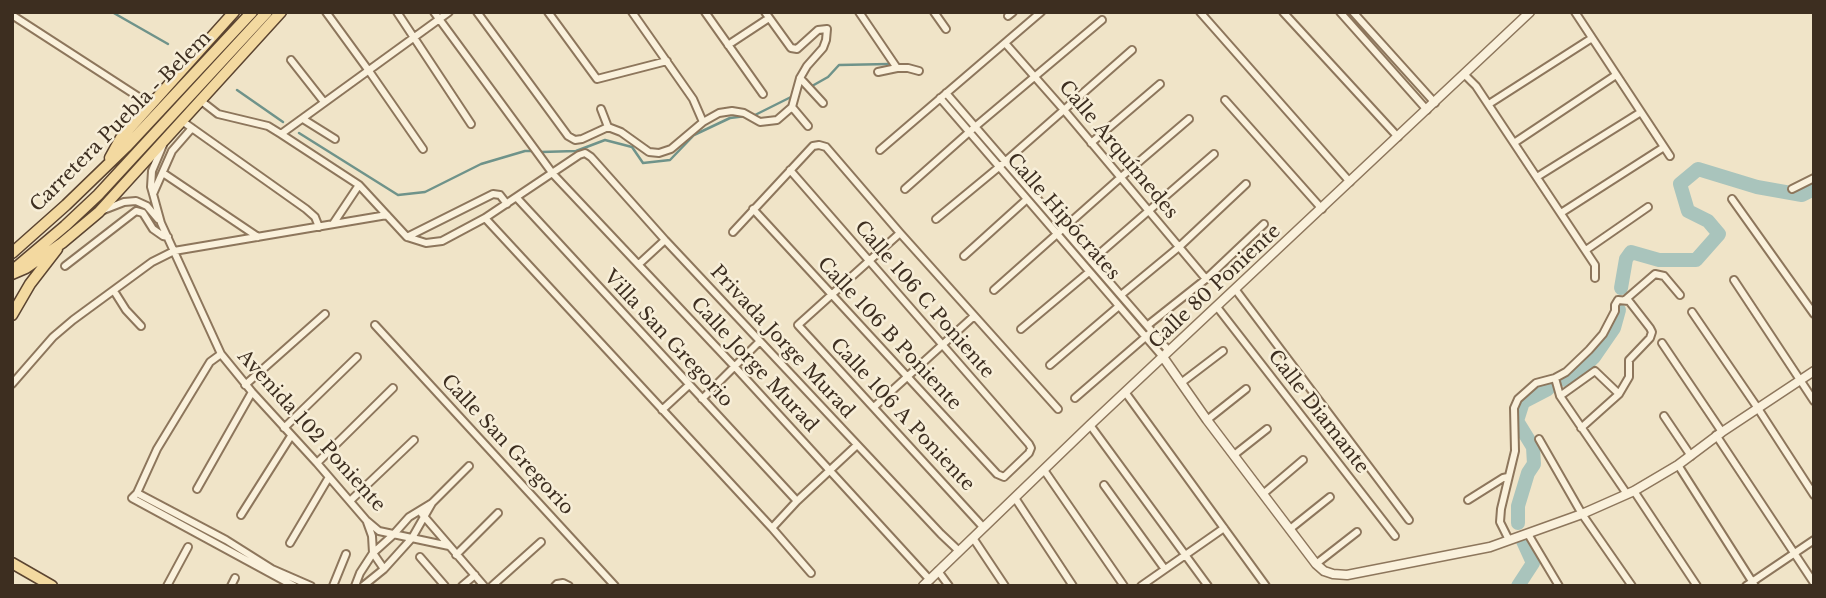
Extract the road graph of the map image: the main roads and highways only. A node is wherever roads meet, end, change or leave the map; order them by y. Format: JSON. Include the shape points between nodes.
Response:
{"nodes":[{"id":1,"x":234,"y":12,"type":"edge"},
{"id":2,"x":252,"y":12,"type":"edge"},
{"id":3,"x":267,"y":12,"type":"edge"},
{"id":4,"x":281,"y":12,"type":"edge"},
{"id":5,"x":102,"y":171,"type":"junction"},
{"id":6,"x":62,"y":243,"type":"junction"},
{"id":7,"x":15,"y":249,"type":"edge"},
{"id":8,"x":12,"y":272,"type":"edge"},
{"id":9,"x":12,"y":315,"type":"edge"},
{"id":10,"x":14,"y":563,"type":"edge"},
{"id":11,"x":52,"y":586,"type":"edge"}],
"edges":[{"from":1,"to":5,"type":"main road","via":[[121,138]]},
{"from":2,"to":5,"type":"main road","name":"Carretera Puebla - Belem"},
{"from":3,"to":8,"type":"main road","name":"Carretera Puebla - Belem","via":[[98,195]]},
{"from":4,"to":6,"type":"main road","via":[[99,212]]},
{"from":5,"to":7,"type":"main road","name":"Carretera Puebla - Belem"},
{"from":6,"to":8,"type":"main road","via":[[26,268]]},
{"from":6,"to":9,"type":"main road"},
{"from":10,"to":11,"type":"main road"}]}
